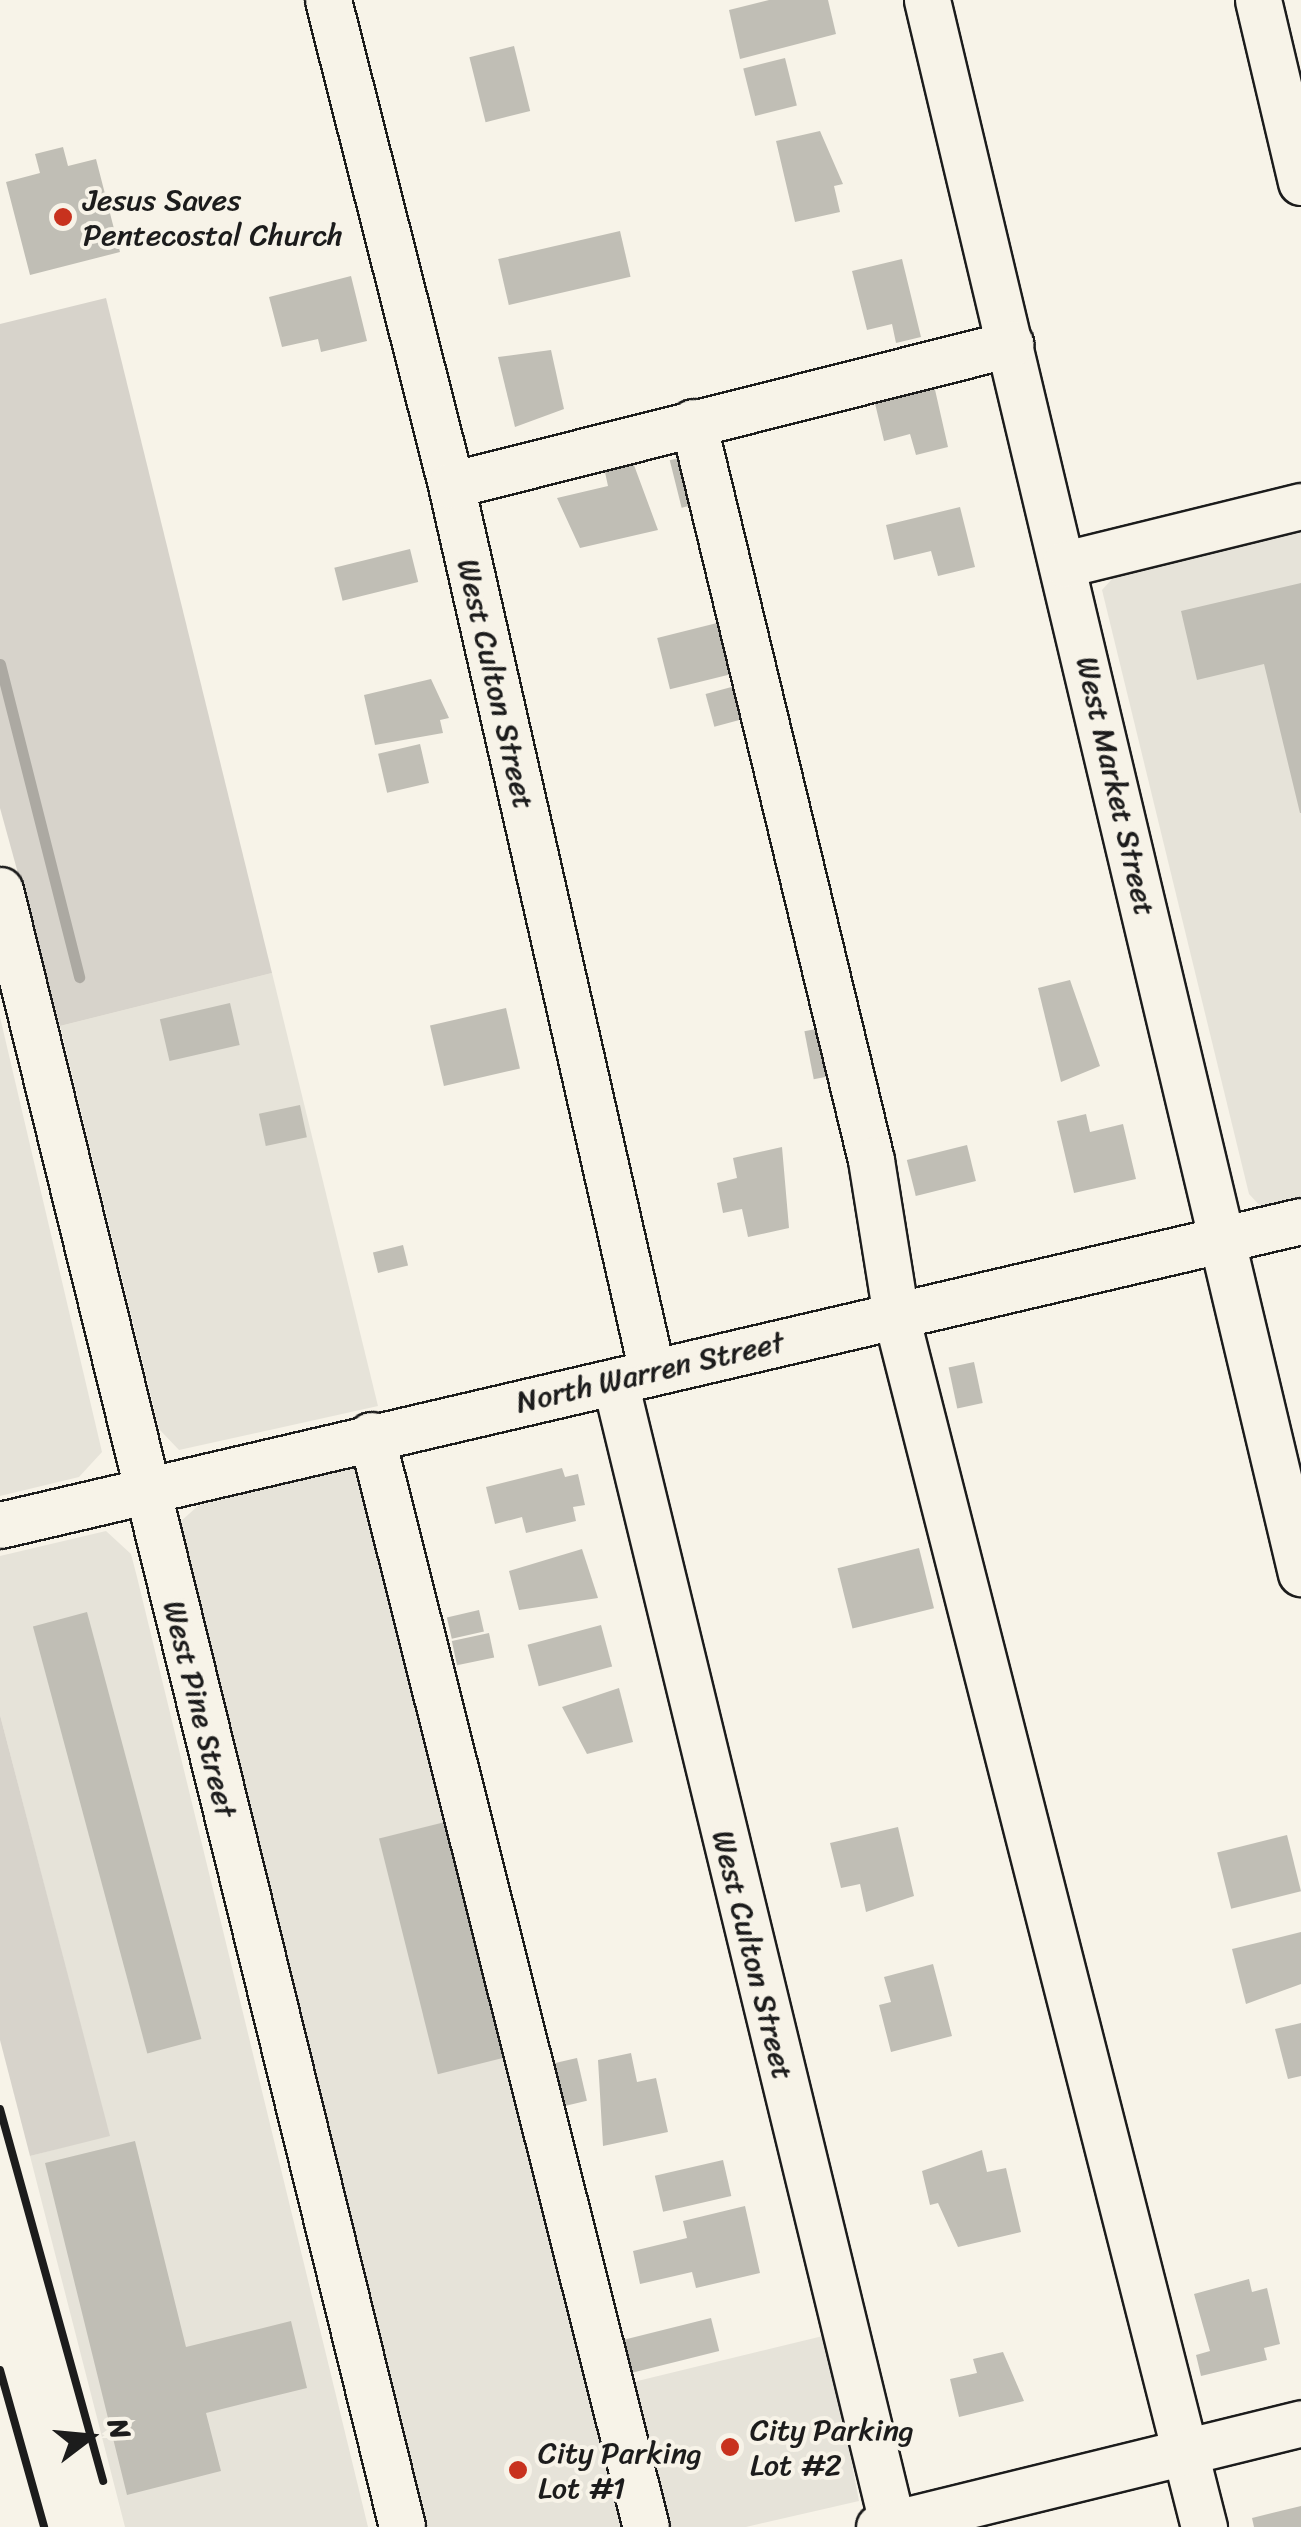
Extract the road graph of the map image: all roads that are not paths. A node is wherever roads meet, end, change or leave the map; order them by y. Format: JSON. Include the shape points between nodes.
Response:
{"nodes":[{"id":1,"x":328,"y":0,"type":"edge"},
{"id":2,"x":927,"y":0,"type":"edge"},
{"id":3,"x":1258,"y":0,"type":"edge"},
{"id":4,"x":1301,"y":182,"type":"edge"},
{"id":5,"x":1010,"y":344,"type":"junction"},
{"id":6,"x":694,"y":422,"type":"junction"},
{"id":7,"x":452,"y":485,"type":"junction"},
{"id":8,"x":1301,"y":506,"type":"edge"},
{"id":9,"x":1065,"y":564,"type":"junction"},
{"id":10,"x":0,"y":890,"type":"edge"},
{"id":11,"x":1301,"y":1221,"type":"edge"},
{"id":12,"x":1220,"y":1240,"type":"junction"},
{"id":13,"x":896,"y":1316,"type":"junction"},
{"id":14,"x":633,"y":1377,"type":"junction"},
{"id":15,"x":371,"y":1435,"type":"junction"},
{"id":16,"x":145,"y":1488,"type":"junction"},
{"id":17,"x":0,"y":1525,"type":"edge"},
{"id":18,"x":1301,"y":1573,"type":"edge"},
{"id":19,"x":1301,"y":2424,"type":"edge"},
{"id":20,"x":1186,"y":2452,"type":"junction"},
{"id":21,"x":888,"y":2526,"type":"edge"},
{"id":22,"x":402,"y":2527,"type":"edge"},
{"id":23,"x":646,"y":2527,"type":"edge"},
{"id":24,"x":1204,"y":2527,"type":"edge"}],
"edges":[{"from":1,"to":7,"type":"street","name":"West Culton Street"},
{"from":2,"to":5,"type":"street","name":"West Market Street"},
{"from":3,"to":4,"type":"street"},
{"from":5,"to":6,"type":"street"},
{"from":5,"to":9,"type":"street","name":"West Market Street"},
{"from":6,"to":7,"type":"street"},
{"from":6,"to":13,"type":"street","via":[[871,1160]]},
{"from":7,"to":14,"type":"street","name":"West Culton Street"},
{"from":8,"to":9,"type":"street"},
{"from":9,"to":12,"type":"street","name":"West Market Street"},
{"from":10,"to":16,"type":"street","name":"West Pine Street"},
{"from":11,"to":12,"type":"street","name":"North Warren Street"},
{"from":12,"to":13,"type":"street","name":"North Warren Street"},
{"from":12,"to":18,"type":"street","name":"West Market Street"},
{"from":13,"to":14,"type":"street","name":"North Warren Street"},
{"from":13,"to":20,"type":"street"},
{"from":14,"to":15,"type":"street","name":"North Warren Street"},
{"from":14,"to":21,"type":"street","name":"West Culton Street"},
{"from":15,"to":16,"type":"street","name":"North Warren Street"},
{"from":15,"to":23,"type":"street"},
{"from":16,"to":17,"type":"street","name":"North Warren Street"},
{"from":16,"to":22,"type":"street","name":"West Pine Street"},
{"from":19,"to":20,"type":"street"},
{"from":20,"to":21,"type":"street"},
{"from":20,"to":24,"type":"street"}]}
